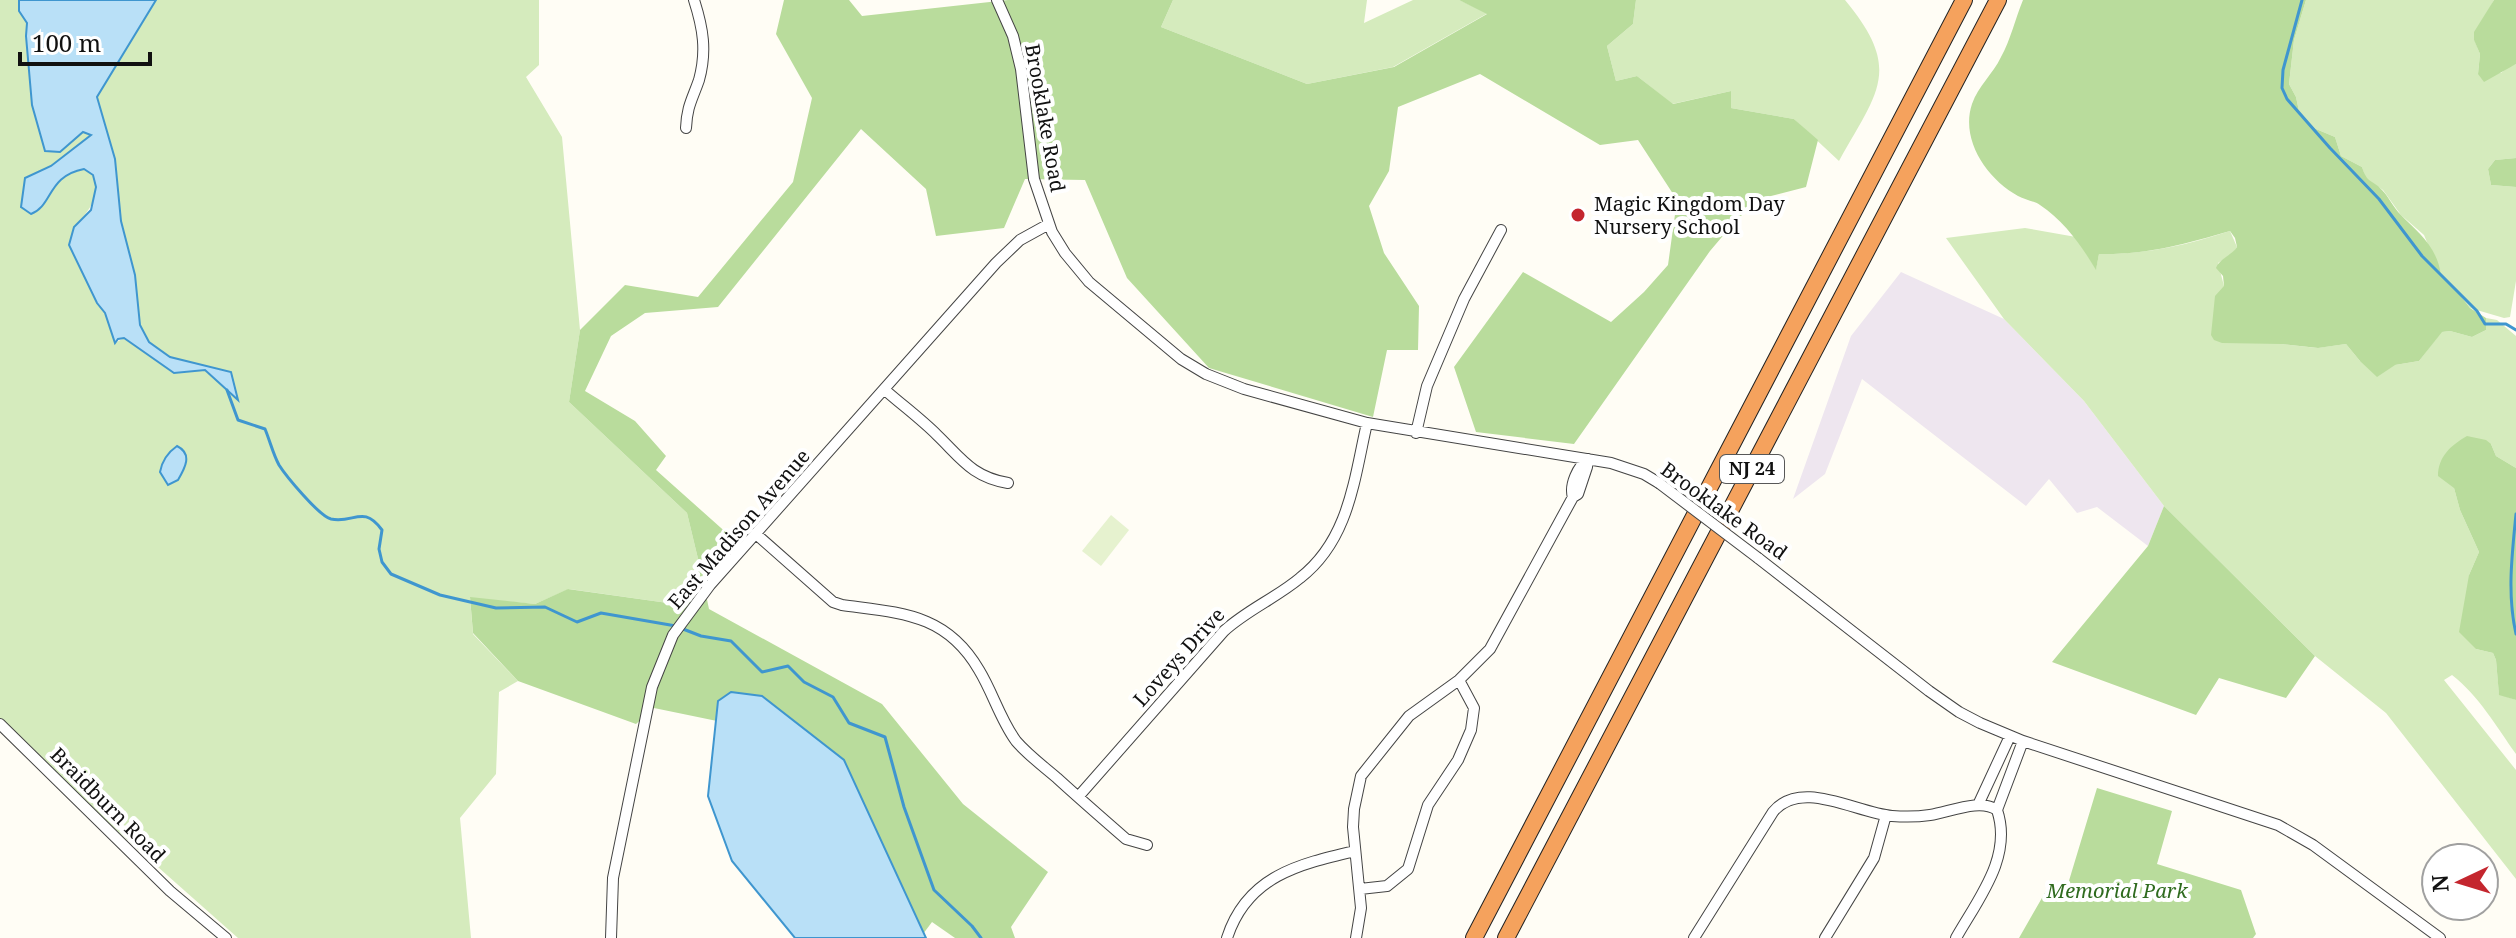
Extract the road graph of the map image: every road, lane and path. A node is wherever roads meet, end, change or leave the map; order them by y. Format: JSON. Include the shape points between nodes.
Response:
{"nodes":[{"id":1,"x":694,"y":0,"type":"edge"},
{"id":2,"x":997,"y":0,"type":"edge"},
{"id":3,"x":1964,"y":0,"type":"edge"},
{"id":4,"x":1998,"y":0,"type":"edge"},
{"id":5,"x":686,"y":128,"type":"dead end"},
{"id":6,"x":1049,"y":224,"type":"junction"},
{"id":7,"x":1501,"y":230,"type":"dead end"},
{"id":8,"x":885,"y":390,"type":"junction"},
{"id":9,"x":1367,"y":423,"type":"junction"},
{"id":10,"x":1416,"y":433,"type":"junction"},
{"id":11,"x":1588,"y":459,"type":"junction"},
{"id":12,"x":1008,"y":483,"type":"dead end"},
{"id":13,"x":756,"y":534,"type":"junction"},
{"id":14,"x":1459,"y":680,"type":"junction"},
{"id":15,"x":0,"y":724,"type":"edge"},
{"id":16,"x":2010,"y":736,"type":"junction"},
{"id":17,"x":2023,"y":741,"type":"junction"},
{"id":18,"x":1078,"y":797,"type":"junction"},
{"id":19,"x":1978,"y":805,"type":"junction"},
{"id":20,"x":1997,"y":810,"type":"junction"},
{"id":21,"x":1886,"y":815,"type":"junction"},
{"id":22,"x":1147,"y":845,"type":"dead end"},
{"id":23,"x":1355,"y":851,"type":"junction"},
{"id":24,"x":1360,"y":889,"type":"junction"},
{"id":25,"x":2437,"y":937,"type":"edge"},
{"id":26,"x":226,"y":938,"type":"edge"},
{"id":27,"x":611,"y":938,"type":"edge"},
{"id":28,"x":1227,"y":938,"type":"edge"},
{"id":29,"x":1356,"y":938,"type":"edge"},
{"id":30,"x":1474,"y":938,"type":"edge"},
{"id":31,"x":1506,"y":938,"type":"edge"},
{"id":32,"x":1694,"y":938,"type":"edge"},
{"id":33,"x":1825,"y":938,"type":"edge"},
{"id":34,"x":1956,"y":938,"type":"edge"}],
"edges":[{"from":1,"to":5,"type":"street","via":[[704,57]]},
{"from":2,"to":6,"type":"street","name":"Brooklake Road","via":[[1021,69],[1034,179]]},
{"from":3,"to":30,"type":"highway","number":"NJ 24"},
{"from":4,"to":31,"type":"highway","number":"NJ 24"},
{"from":6,"to":8,"type":"street","name":"East Madison Avenue","via":[[1008,250]]},
{"from":6,"to":9,"type":"street","name":"Brooklake Road","via":[[1089,282],[1196,369],[1244,389]]},
{"from":7,"to":10,"type":"street","via":[[1427,386]]},
{"from":8,"to":12,"type":"street","via":[[973,470]]},
{"from":8,"to":13,"type":"street","name":"East Madison Avenue"},
{"from":9,"to":10,"type":"street","name":"Brooklake Road"},
{"from":9,"to":18,"type":"street","name":"Loveys Drive","via":[[1348,510],[1324,555],[1299,580],[1224,631]]},
{"from":10,"to":11,"type":"street","name":"Brooklake Road"},
{"from":11,"to":14,"type":"street","via":[[1580,464],[1573,497],[1499,634]]},
{"from":11,"to":16,"type":"street","name":"Brooklake Road","bridge":true,"via":[[1628,467],[1659,483],[1949,705]]},
{"from":13,"to":18,"type":"street","via":[[833,602],[902,612],[943,630],[980,670],[1016,739]]},
{"from":13,"to":27,"type":"street","name":"East Madison Avenue","via":[[682,621],[652,687],[613,878]]},
{"from":14,"to":23,"type":"street","via":[[1409,716],[1361,776],[1354,809]]},
{"from":14,"to":24,"type":"street","via":[[1474,708],[1471,730],[1428,805],[1408,869],[1387,886]]},
{"from":15,"to":26,"type":"street","name":"Braidburn Road"},
{"from":16,"to":17,"type":"street","name":"Brooklake Road"},
{"from":16,"to":19,"type":"street"},
{"from":17,"to":20,"type":"street"},
{"from":17,"to":25,"type":"street","name":"Brooklake Road","via":[[2278,825]]},
{"from":18,"to":22,"type":"street","via":[[1126,839]]},
{"from":19,"to":20,"type":"street"},
{"from":19,"to":21,"type":"street","via":[[1926,816]]},
{"from":20,"to":34,"type":"street","via":[[2001,846],[1996,867]]},
{"from":21,"to":32,"type":"street","via":[[1807,797],[1781,804]]},
{"from":21,"to":33,"type":"street","via":[[1874,858]]},
{"from":23,"to":24,"type":"street"},
{"from":23,"to":28,"type":"street","via":[[1311,861],[1272,878],[1248,901]]},
{"from":24,"to":29,"type":"street"}]}
